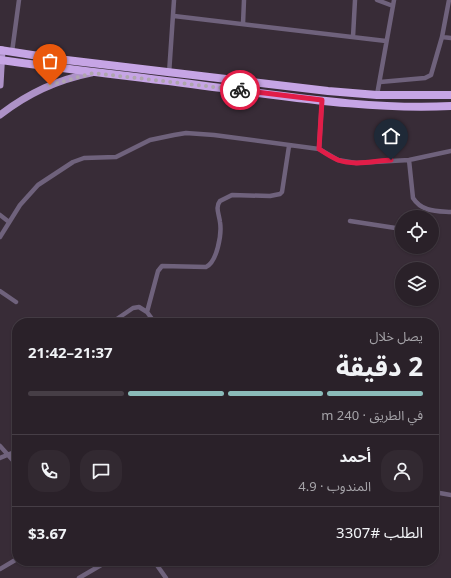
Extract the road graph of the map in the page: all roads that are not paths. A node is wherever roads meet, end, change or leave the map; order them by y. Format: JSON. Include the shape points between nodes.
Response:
{"nodes":[{"id":1,"x":19,"y":0,"type":"edge"},
{"id":2,"x":174,"y":0,"type":"edge"},
{"id":3,"x":244,"y":0,"type":"edge"},
{"id":4,"x":355,"y":0,"type":"edge"},
{"id":5,"x":377,"y":0,"type":"edge"},
{"id":6,"x":394,"y":0,"type":"edge"},
{"id":7,"x":450,"y":0,"type":"edge"},
{"id":8,"x":392,"y":6,"type":"junction"},
{"id":9,"x":174,"y":16,"type":"junction"},
{"id":10,"x":243,"y":24,"type":"junction"},
{"id":11,"x":352,"y":37,"type":"junction"},
{"id":12,"x":442,"y":37,"type":"junction"},
{"id":13,"x":451,"y":38,"type":"edge"},
{"id":14,"x":386,"y":41,"type":"junction"},
{"id":15,"x":1,"y":50,"type":"edge"},
{"id":16,"x":12,"y":52,"type":"junction"},
{"id":17,"x":0,"y":60,"type":"edge"},
{"id":18,"x":169,"y":71,"type":"junction"},
{"id":19,"x":93,"y":73,"type":"junction"},
{"id":20,"x":168,"y":81,"type":"junction"},
{"id":21,"x":380,"y":82,"type":"junction"},
{"id":22,"x":0,"y":84,"type":"edge"},
{"id":23,"x":377,"y":95,"type":"junction"},
{"id":24,"x":451,"y":95,"type":"edge"},
{"id":25,"x":322,"y":100,"type":"junction"},
{"id":26,"x":451,"y":106,"type":"edge"},
{"id":27,"x":0,"y":115,"type":"edge"},
{"id":28,"x":289,"y":146,"type":"junction"},
{"id":29,"x":319,"y":149,"type":"junction"},
{"id":30,"x":451,"y":150,"type":"edge"},
{"id":31,"x":409,"y":160,"type":"junction"},
{"id":32,"x":426,"y":210,"type":"edge"},
{"id":33,"x":451,"y":212,"type":"edge"},
{"id":34,"x":439,"y":213,"type":"edge"},
{"id":35,"x":0,"y":215,"type":"edge"},
{"id":36,"x":350,"y":221,"type":"dead end"},
{"id":37,"x":9,"y":222,"type":"junction"},
{"id":38,"x":395,"y":228,"type":"edge"},
{"id":39,"x":0,"y":237,"type":"edge"},
{"id":40,"x":0,"y":291,"type":"edge"},
{"id":41,"x":16,"y":302,"type":"dead end"},
{"id":42,"x":147,"y":312,"type":"junction"},
{"id":43,"x":118,"y":318,"type":"edge"},
{"id":44,"x":151,"y":318,"type":"edge"},
{"id":45,"x":0,"y":446,"type":"edge"},
{"id":46,"x":12,"y":453,"type":"edge"},
{"id":47,"x":8,"y":455,"type":"junction"},
{"id":48,"x":0,"y":458,"type":"edge"},
{"id":49,"x":12,"y":459,"type":"edge"},
{"id":50,"x":439,"y":493,"type":"edge"},
{"id":51,"x":451,"y":495,"type":"edge"},
{"id":52,"x":12,"y":562,"type":"edge"},
{"id":53,"x":158,"y":566,"type":"edge"},
{"id":54,"x":96,"y":567,"type":"edge"},
{"id":55,"x":0,"y":569,"type":"edge"},
{"id":56,"x":79,"y":578,"type":"edge"},
{"id":57,"x":166,"y":578,"type":"edge"}],
"edges":[{"from":1,"to":16,"type":"street"},
{"from":2,"to":9,"type":"street"},
{"from":3,"to":10,"type":"street"},
{"from":4,"to":11,"type":"street"},
{"from":5,"to":8,"type":"street"},
{"from":6,"to":8,"type":"street"},
{"from":7,"to":12,"type":"street"},
{"from":8,"to":14,"type":"street"},
{"from":9,"to":10,"type":"street"},
{"from":9,"to":18,"type":"street"},
{"from":10,"to":11,"type":"street"},
{"from":11,"to":14,"type":"street"},
{"from":12,"to":13,"type":"street"},
{"from":12,"to":21,"type":"street","via":[[429,78]]},
{"from":14,"to":21,"type":"street"},
{"from":15,"to":16,"type":"highway"},
{"from":15,"to":17,"type":"main road"},
{"from":16,"to":18,"type":"highway"},
{"from":17,"to":19,"type":"highway"},
{"from":17,"to":22,"type":"main road"},
{"from":18,"to":20,"type":"street"},
{"from":18,"to":23,"type":"highway"},
{"from":19,"to":20,"type":"highway"},
{"from":19,"to":27,"type":"main road","via":[[61,81],[35,92]]},
{"from":20,"to":25,"type":"highway"},
{"from":21,"to":23,"type":"street"},
{"from":23,"to":24,"type":"highway"},
{"from":25,"to":26,"type":"highway"},
{"from":25,"to":29,"type":"street"},
{"from":28,"to":29,"type":"street"},
{"from":28,"to":37,"type":"street","via":[[186,133],[150,140],[116,157],[78,159],[38,185]]},
{"from":28,"to":42,"type":"street","via":[[282,192],[270,196],[232,195],[220,201],[217,207],[220,229],[215,258],[211,265],[162,266],[158,271]]},
{"from":29,"to":31,"type":"street","via":[[346,162]]},
{"from":30,"to":31,"type":"street"},
{"from":31,"to":32,"type":"street","via":[[413,198]]},
{"from":33,"to":34,"type":"street"},
{"from":35,"to":37,"type":"street"},
{"from":36,"to":38,"type":"street"},
{"from":37,"to":39,"type":"street"},
{"from":40,"to":41,"type":"street"},
{"from":42,"to":43,"type":"street","via":[[139,307],[133,308]]},
{"from":42,"to":44,"type":"street"},
{"from":45,"to":47,"type":"street"},
{"from":46,"to":47,"type":"street"},
{"from":47,"to":48,"type":"street"},
{"from":47,"to":49,"type":"street"},
{"from":50,"to":51,"type":"street"},
{"from":52,"to":55,"type":"street"},
{"from":53,"to":57,"type":"street"},
{"from":54,"to":56,"type":"street"}]}
